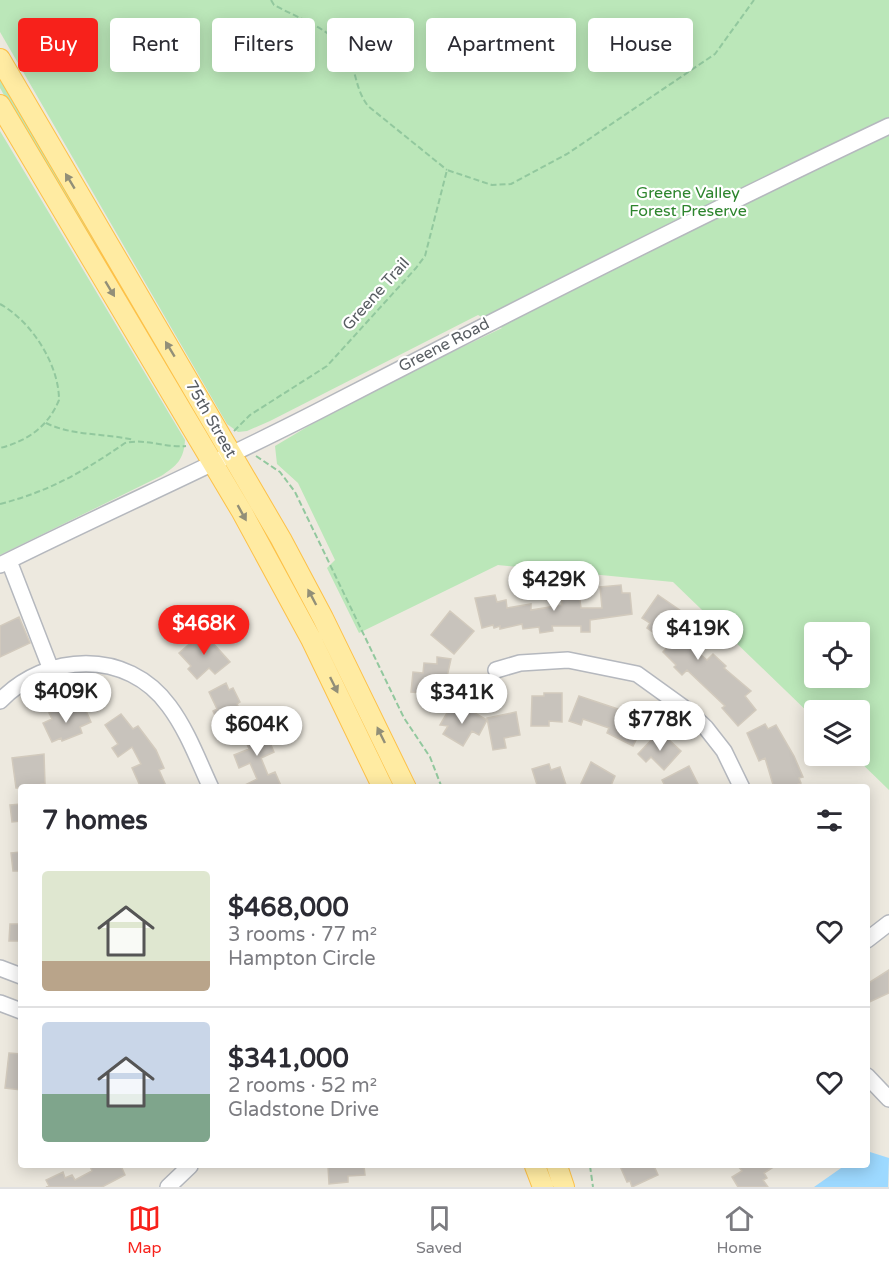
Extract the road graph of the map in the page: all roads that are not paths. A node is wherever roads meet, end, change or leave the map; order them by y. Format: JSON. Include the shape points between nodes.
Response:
{"nodes":[{"id":1,"x":0,"y":59,"type":"edge"},
{"id":2,"x":0,"y":105,"type":"edge"},
{"id":3,"x":889,"y":126,"type":"edge"},
{"id":4,"x":232,"y":453,"type":"junction"},
{"id":5,"x":213,"y":462,"type":"junction"},
{"id":6,"x":4,"y":563,"type":"edge"},
{"id":7,"x":50,"y":667,"type":"junction"},
{"id":8,"x":496,"y":670,"type":"dead end"},
{"id":9,"x":0,"y":701,"type":"edge"},
{"id":10,"x":209,"y":784,"type":"edge"},
{"id":11,"x":381,"y":784,"type":"edge"},
{"id":12,"x":404,"y":784,"type":"edge"},
{"id":13,"x":740,"y":784,"type":"edge"},
{"id":14,"x":889,"y":923,"type":"edge"},
{"id":15,"x":870,"y":938,"type":"edge"},
{"id":16,"x":0,"y":968,"type":"edge"},
{"id":17,"x":18,"y":975,"type":"edge"},
{"id":18,"x":0,"y":1003,"type":"edge"},
{"id":19,"x":18,"y":1010,"type":"edge"},
{"id":20,"x":870,"y":1079,"type":"edge"},
{"id":21,"x":889,"y":1099,"type":"edge"},
{"id":22,"x":188,"y":1168,"type":"edge"},
{"id":23,"x":536,"y":1168,"type":"edge"},
{"id":24,"x":558,"y":1168,"type":"edge"},
{"id":25,"x":168,"y":1187,"type":"edge"},
{"id":26,"x":543,"y":1187,"type":"edge"},
{"id":27,"x":564,"y":1187,"type":"edge"}],
"edges":[{"from":4,"to":1,"type":"main road","name":"75th Street","one_way":true,"via":[[233,433]]},
{"from":2,"to":5,"type":"main road","name":"75th Street","one_way":true},
{"from":3,"to":4,"type":"street","name":"Greene Road"},
{"from":4,"to":5,"type":"street","name":"Greene Road"},
{"from":12,"to":4,"type":"main road","name":"75th Street","one_way":true,"via":[[323,618]]},
{"from":5,"to":6,"type":"street","name":"Greene Road"},
{"from":5,"to":11,"type":"main road","name":"75th Street","one_way":true,"via":[[311,639]]},
{"from":6,"to":7,"type":"street"},
{"from":7,"to":9,"type":"street","via":[[23,681]]},
{"from":7,"to":10,"type":"street","via":[[101,665],[148,685],[178,719]]},
{"from":8,"to":13,"type":"street","via":[[520,663],[568,660],[637,674],[706,728],[724,751]]},
{"from":14,"to":15,"type":"street"},
{"from":16,"to":17,"type":"street"},
{"from":18,"to":19,"type":"street"},
{"from":20,"to":21,"type":"street"},
{"from":22,"to":25,"type":"street"},
{"from":23,"to":26,"type":"main road"},
{"from":24,"to":27,"type":"main road"}]}
